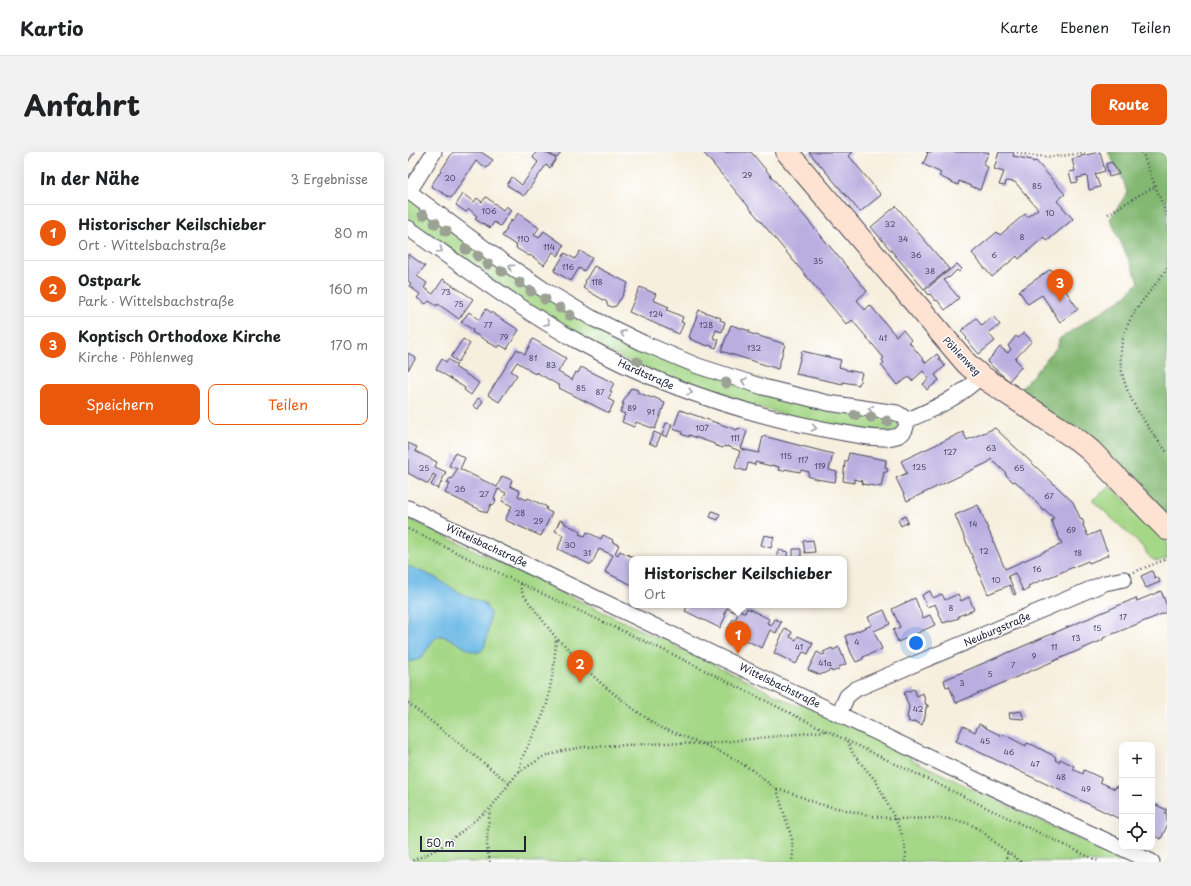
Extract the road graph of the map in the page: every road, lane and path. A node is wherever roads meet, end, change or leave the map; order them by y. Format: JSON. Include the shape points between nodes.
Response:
{"nodes":[{"id":1,"x":434,"y":152,"type":"edge"},
{"id":2,"x":787,"y":152,"type":"edge"},
{"id":3,"x":1017,"y":152,"type":"edge"},
{"id":4,"x":1085,"y":152,"type":"edge"},
{"id":5,"x":1142,"y":152,"type":"edge"},
{"id":6,"x":1155,"y":187,"type":"junction"},
{"id":7,"x":408,"y":192,"type":"edge"},
{"id":8,"x":1108,"y":214,"type":"dead end"},
{"id":9,"x":1167,"y":214,"type":"edge"},
{"id":10,"x":408,"y":228,"type":"edge"},
{"id":11,"x":1167,"y":268,"type":"edge"},
{"id":12,"x":981,"y":376,"type":"junction"},
{"id":13,"x":906,"y":421,"type":"junction"},
{"id":14,"x":1167,"y":452,"type":"edge"},
{"id":15,"x":408,"y":508,"type":"edge"},
{"id":16,"x":408,"y":529,"type":"edge"},
{"id":17,"x":1167,"y":529,"type":"edge"},
{"id":18,"x":1167,"y":559,"type":"edge"},
{"id":19,"x":1124,"y":579,"type":"joint"},
{"id":20,"x":520,"y":583,"type":"junction"},
{"id":21,"x":556,"y":638,"type":"junction"},
{"id":22,"x":408,"y":703,"type":"edge"},
{"id":23,"x":839,"y":714,"type":"junction"},
{"id":24,"x":826,"y":731,"type":"junction"},
{"id":25,"x":847,"y":741,"type":"junction"},
{"id":26,"x":703,"y":744,"type":"junction"},
{"id":27,"x":519,"y":772,"type":"junction"},
{"id":28,"x":508,"y":783,"type":"junction"},
{"id":29,"x":777,"y":790,"type":"junction"},
{"id":30,"x":490,"y":809,"type":"junction"},
{"id":31,"x":895,"y":819,"type":"junction"},
{"id":32,"x":1008,"y":852,"type":"junction"},
{"id":33,"x":409,"y":862,"type":"edge"},
{"id":34,"x":490,"y":862,"type":"edge"},
{"id":35,"x":792,"y":862,"type":"edge"},
{"id":36,"x":905,"y":862,"type":"edge"},
{"id":37,"x":1005,"y":862,"type":"edge"},
{"id":38,"x":1021,"y":862,"type":"edge"},
{"id":39,"x":1100,"y":862,"type":"edge"},
{"id":40,"x":1152,"y":862,"type":"edge"}],
"edges":[{"from":1,"to":7,"type":"street"},
{"from":2,"to":12,"type":"main road","name":"Pöhlenweg","via":[[967,364]]},
{"from":3,"to":4,"type":"path","via":[[1040,157]]},
{"from":5,"to":6,"type":"path"},
{"from":6,"to":8,"type":"path"},
{"from":6,"to":9,"type":"path"},
{"from":13,"to":7,"type":"street","one_way":true,"via":[[898,413],[828,403],[763,387],[698,366],[643,343],[592,318],[543,289]]},
{"from":10,"to":13,"type":"street","name":"Hardtstraße","one_way":true,"via":[[529,312],[573,338],[628,366],[680,388],[781,420],[874,438],[890,438],[901,434],[906,428]]},
{"from":11,"to":14,"type":"path","via":[[1131,319],[1123,340],[1120,359],[1127,392]]},
{"from":12,"to":13,"type":"street","via":[[953,399]]},
{"from":12,"to":17,"type":"main road","name":"Pöhlenweg","via":[[1079,441]]},
{"from":15,"to":23,"type":"street","name":"Wittelsbachstraße"},
{"from":16,"to":20,"type":"path"},
{"from":18,"to":19,"type":"path","via":[[1136,570]]},
{"from":19,"to":23,"type":"street","name":"Neuburgstraße","via":[[1105,583],[856,689],[847,696]]},
{"from":20,"to":21,"type":"path","via":[[525,597]]},
{"from":20,"to":24,"type":"path","via":[[672,654]]},
{"from":21,"to":26,"type":"path","via":[[603,685],[650,721]]},
{"from":21,"to":27,"type":"path","via":[[547,704],[522,758]]},
{"from":22,"to":28,"type":"path"},
{"from":23,"to":40,"type":"street","name":"Wittelsbachstraße"},
{"from":24,"to":25,"type":"path"},
{"from":24,"to":26,"type":"path"},
{"from":25,"to":31,"type":"path","via":[[853,754],[876,781]]},
{"from":25,"to":39,"type":"path"},
{"from":26,"to":27,"type":"path","via":[[584,747],[543,757]]},
{"from":26,"to":29,"type":"path","via":[[752,770]]},
{"from":27,"to":28,"type":"path"},
{"from":28,"to":30,"type":"path"},
{"from":29,"to":31,"type":"path","via":[[819,804]]},
{"from":29,"to":35,"type":"path","via":[[792,839]]},
{"from":30,"to":33,"type":"path","via":[[452,839]]},
{"from":30,"to":34,"type":"path","via":[[487,839]]},
{"from":31,"to":32,"type":"path","via":[[939,818],[970,824]]},
{"from":31,"to":36,"type":"path","via":[[904,842]]},
{"from":32,"to":37,"type":"path"},
{"from":32,"to":38,"type":"path"}]}
